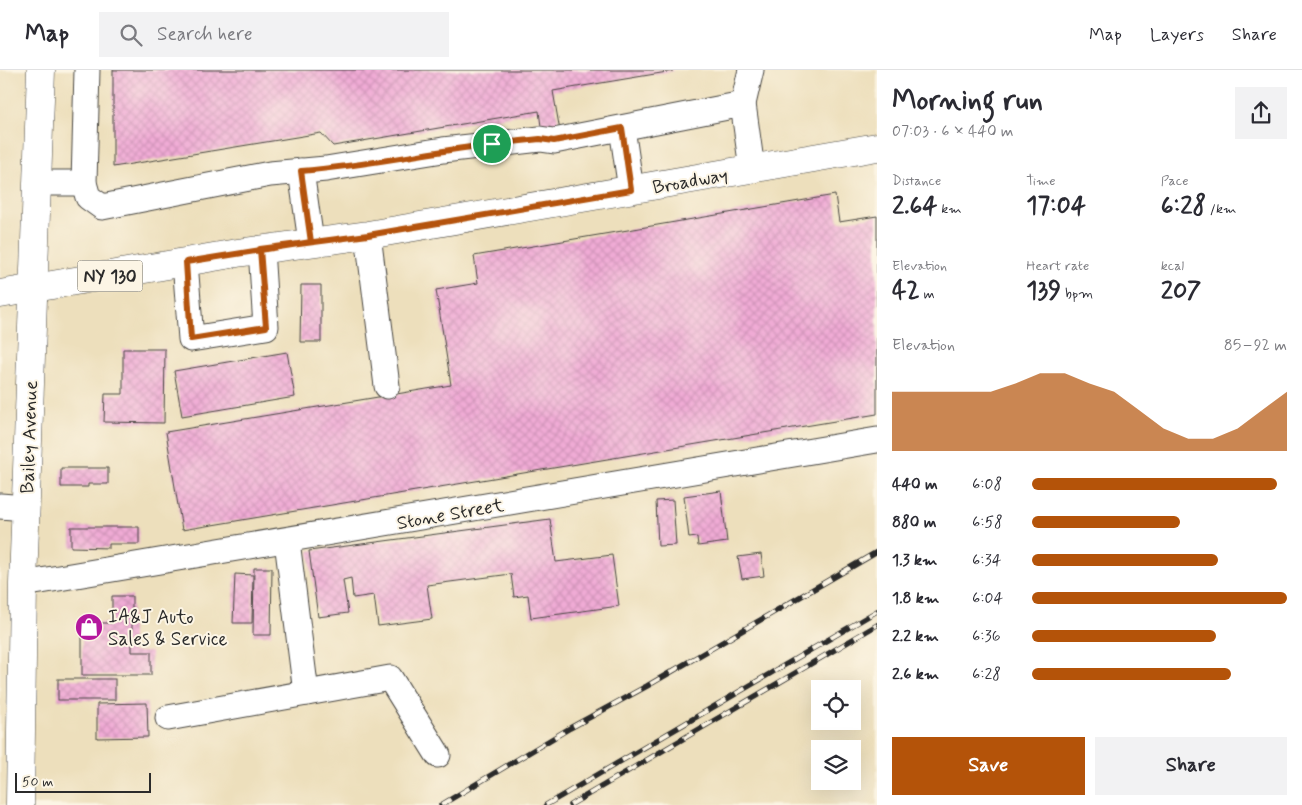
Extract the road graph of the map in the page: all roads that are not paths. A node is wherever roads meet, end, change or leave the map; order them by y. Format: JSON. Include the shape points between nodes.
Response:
{"nodes":[{"id":1,"x":41,"y":70,"type":"edge"},
{"id":2,"x":87,"y":70,"type":"edge"},
{"id":3,"x":751,"y":70,"type":"edge"},
{"id":4,"x":743,"y":104,"type":"junction"},
{"id":5,"x":622,"y":128,"type":"junction"},
{"id":6,"x":877,"y":147,"type":"edge"},
{"id":7,"x":752,"y":169,"type":"junction"},
{"id":8,"x":301,"y":171,"type":"junction"},
{"id":9,"x":37,"y":183,"type":"junction"},
{"id":10,"x":84,"y":183,"type":"junction"},
{"id":11,"x":631,"y":190,"type":"junction"},
{"id":12,"x":368,"y":235,"type":"junction"},
{"id":13,"x":311,"y":242,"type":"junction"},
{"id":14,"x":260,"y":249,"type":"junction"},
{"id":15,"x":186,"y":262,"type":"junction"},
{"id":16,"x":34,"y":288,"type":"junction"},
{"id":17,"x":0,"y":294,"type":"edge"},
{"id":18,"x":387,"y":386,"type":"dead end"},
{"id":19,"x":877,"y":440,"type":"edge"},
{"id":20,"x":13,"y":507,"type":"edge"},
{"id":21,"x":287,"y":541,"type":"junction"},
{"id":22,"x":24,"y":584,"type":"junction"},
{"id":23,"x":306,"y":693,"type":"junction"},
{"id":24,"x":168,"y":718,"type":"dead end"},
{"id":25,"x":438,"y":756,"type":"dead end"},
{"id":26,"x":20,"y":805,"type":"edge"}],
"edges":[{"from":1,"to":9,"type":"main road","name":"Bailey Avenue"},
{"from":2,"to":10,"type":"street"},
{"from":3,"to":4,"type":"street"},
{"from":4,"to":5,"type":"street"},
{"from":4,"to":7,"type":"street"},
{"from":5,"to":8,"type":"street","via":[[554,141],[540,139],[444,150]]},
{"from":5,"to":11,"type":"street"},
{"from":6,"to":7,"type":"main road","name":"Broadway","number":"NY 130"},
{"from":7,"to":11,"type":"main road","name":"Broadway","number":"NY 130"},
{"from":8,"to":10,"type":"street","via":[[242,179],[102,207],[88,197]]},
{"from":8,"to":13,"type":"street"},
{"from":9,"to":10,"type":"street"},
{"from":9,"to":16,"type":"main road","name":"Bailey Avenue"},
{"from":11,"to":12,"type":"main road","name":"Broadway","number":"NY 130"},
{"from":12,"to":13,"type":"main road","name":"Broadway","number":"NY 130"},
{"from":12,"to":18,"type":"street"},
{"from":13,"to":14,"type":"main road","name":"Broadway","number":"NY 130"},
{"from":14,"to":15,"type":"main road","name":"Broadway","number":"NY 130"},
{"from":14,"to":15,"type":"street","via":[[266,327],[191,339]]},
{"from":15,"to":16,"type":"main road","name":"Broadway","number":"NY 130"},
{"from":16,"to":17,"type":"main road","name":"Broadway"},
{"from":16,"to":20,"type":"main road","name":"Bailey Avenue"},
{"from":19,"to":21,"type":"street","name":"Stone Street"},
{"from":20,"to":22,"type":"main road","name":"Bailey Avenue"},
{"from":21,"to":22,"type":"street","name":"Stone Street"},
{"from":21,"to":23,"type":"street"},
{"from":22,"to":26,"type":"main road","name":"Bailey Avenue"},
{"from":23,"to":24,"type":"street"},
{"from":23,"to":25,"type":"street","via":[[390,678]]}]}
